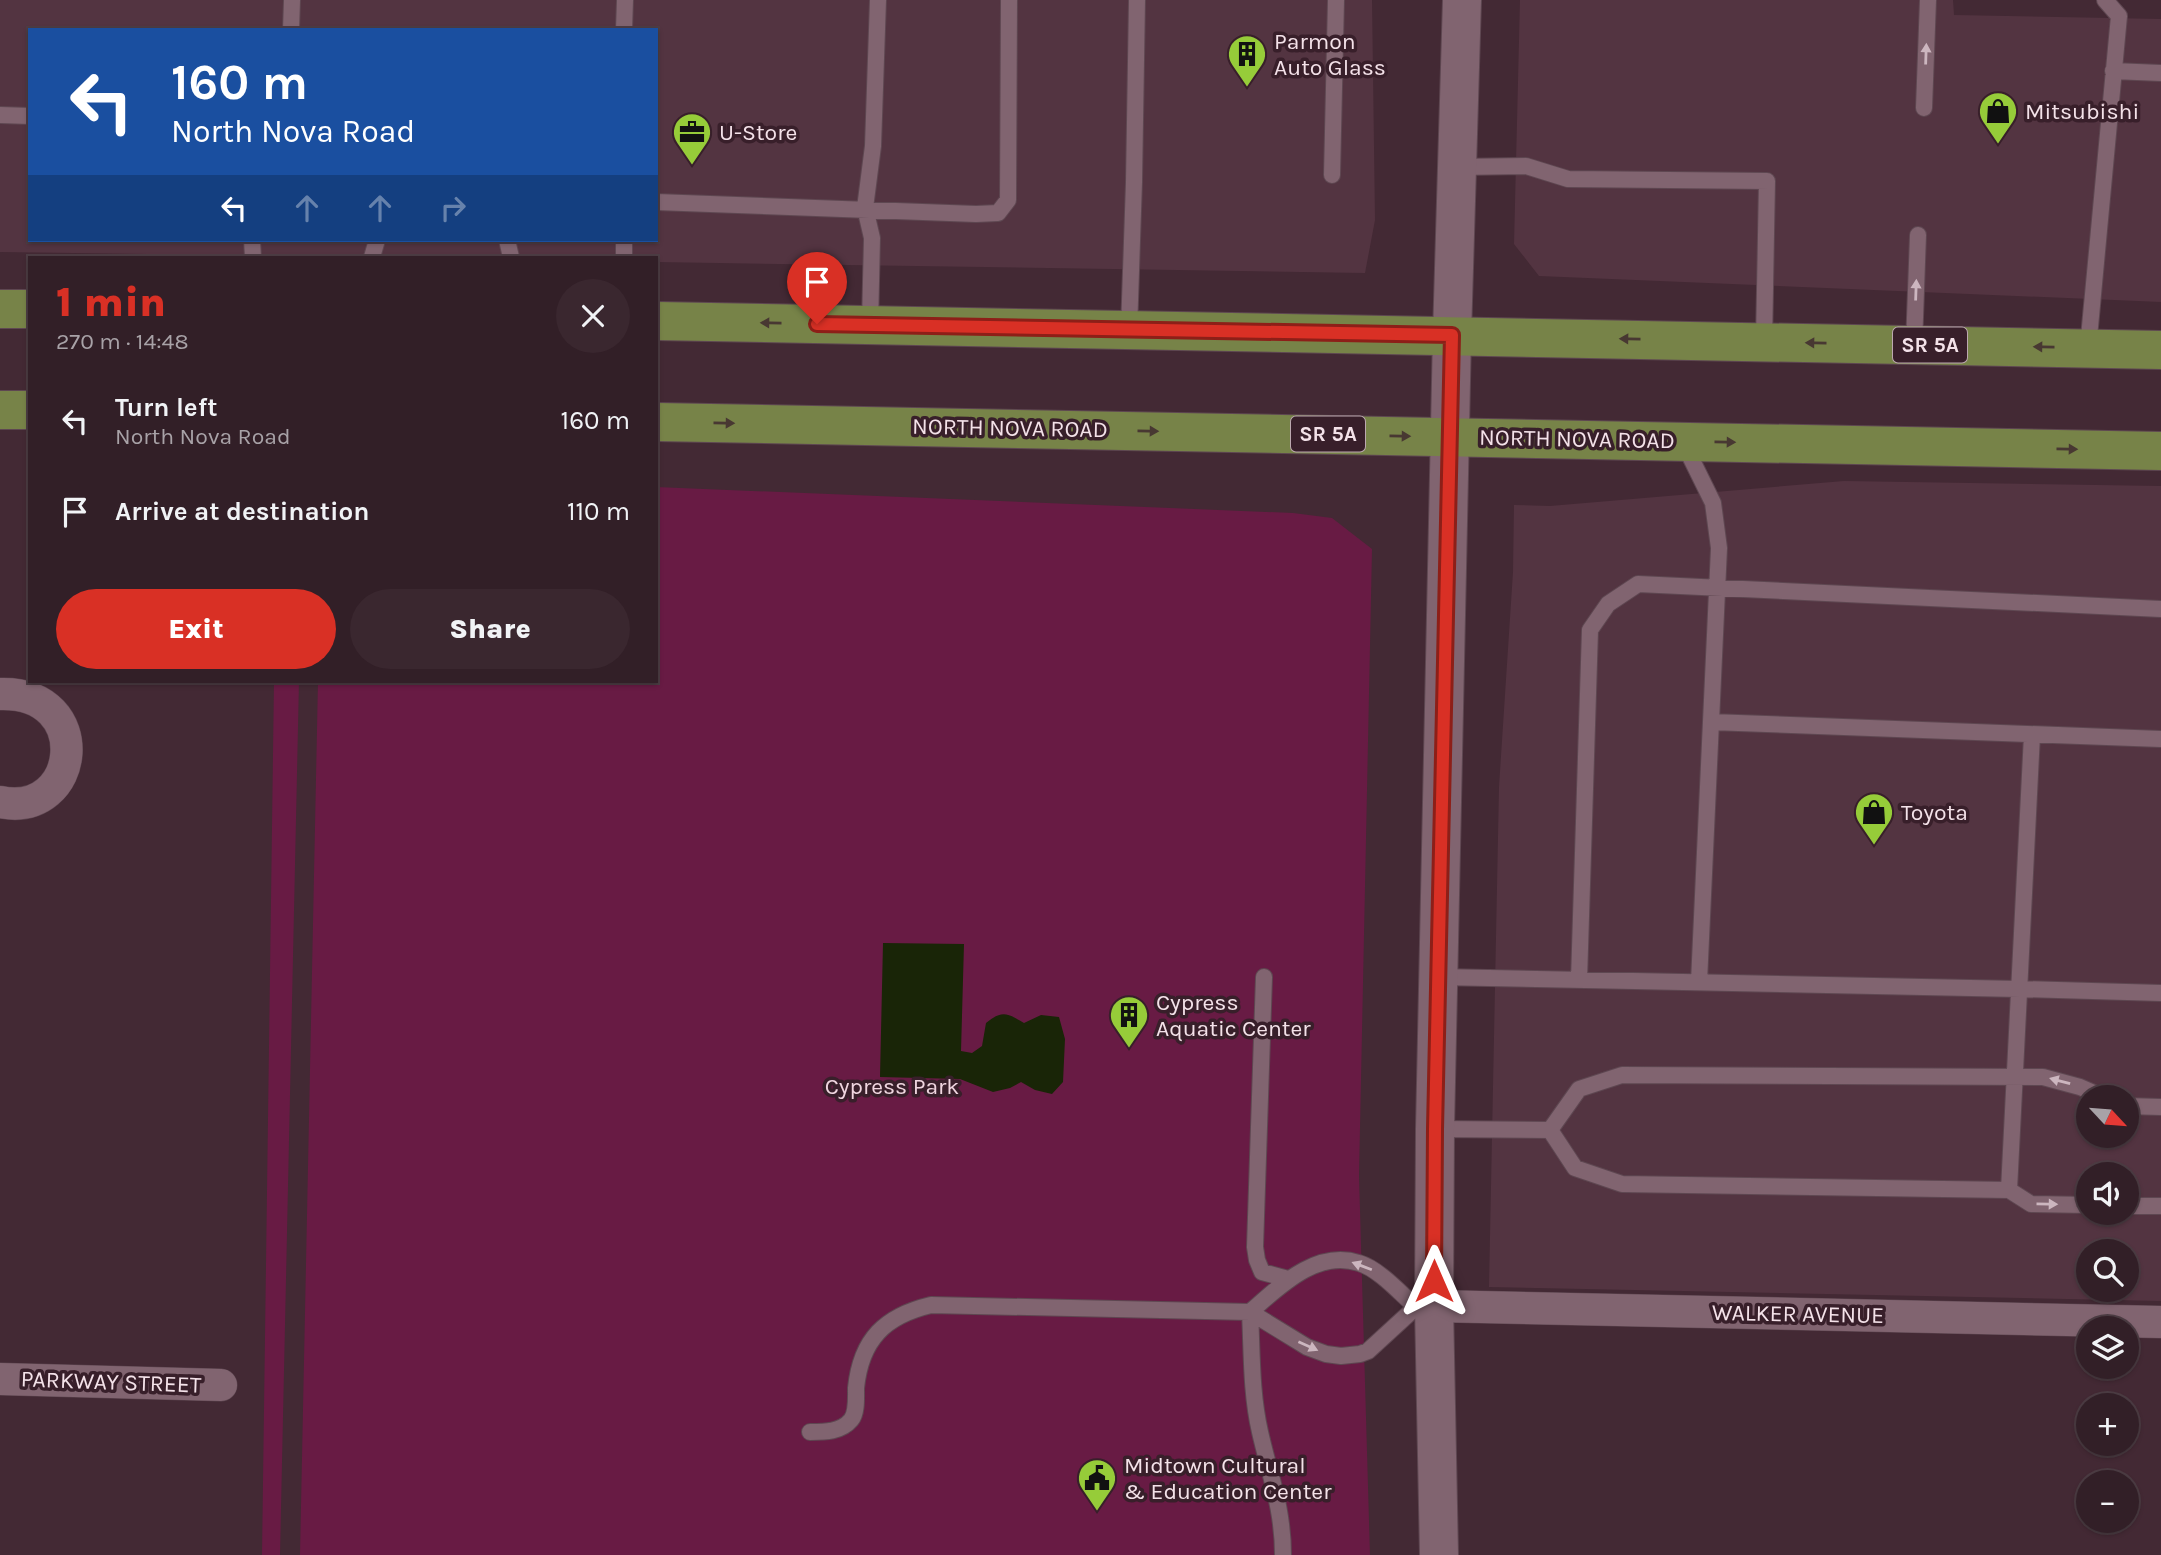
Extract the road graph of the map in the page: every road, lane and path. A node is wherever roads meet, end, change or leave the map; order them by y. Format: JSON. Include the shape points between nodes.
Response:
{"nodes":[{"id":1,"x":292,"y":0,"type":"edge"},
{"id":2,"x":625,"y":0,"type":"edge"},
{"id":3,"x":878,"y":0,"type":"edge"},
{"id":4,"x":1009,"y":0,"type":"edge"},
{"id":5,"x":1137,"y":0,"type":"edge"},
{"id":6,"x":1336,"y":0,"type":"edge"},
{"id":7,"x":1462,"y":0,"type":"edge"},
{"id":8,"x":1928,"y":0,"type":"edge"},
{"id":9,"x":2105,"y":0,"type":"edge"},
{"id":10,"x":291,"y":28,"type":"edge"},
{"id":11,"x":624,"y":28,"type":"edge"},
{"id":12,"x":2113,"y":71,"type":"junction"},
{"id":13,"x":2161,"y":73,"type":"edge"},
{"id":14,"x":1924,"y":108,"type":"dead end"},
{"id":15,"x":0,"y":115,"type":"edge"},
{"id":16,"x":28,"y":116,"type":"edge"},
{"id":17,"x":1457,"y":167,"type":"junction"},
{"id":18,"x":1332,"y":176,"type":"dead end"},
{"id":19,"x":658,"y":202,"type":"edge"},
{"id":20,"x":865,"y":208,"type":"junction"},
{"id":21,"x":1918,"y":235,"type":"dead end"},
{"id":22,"x":0,"y":309,"type":"edge"},
{"id":23,"x":28,"y":309,"type":"edge"},
{"id":24,"x":658,"y":321,"type":"edge"},
{"id":25,"x":870,"y":325,"type":"junction"},
{"id":26,"x":1129,"y":330,"type":"junction"},
{"id":27,"x":1452,"y":335,"type":"junction"},
{"id":28,"x":1764,"y":342,"type":"junction"},
{"id":29,"x":1914,"y":345,"type":"junction"},
{"id":30,"x":2088,"y":348,"type":"junction"},
{"id":31,"x":2161,"y":350,"type":"edge"},
{"id":32,"x":0,"y":410,"type":"edge"},
{"id":33,"x":28,"y":410,"type":"edge"},
{"id":34,"x":658,"y":422,"type":"edge"},
{"id":35,"x":1450,"y":436,"type":"junction"},
{"id":36,"x":1683,"y":442,"type":"junction"},
{"id":37,"x":2161,"y":451,"type":"edge"},
{"id":38,"x":1716,"y":588,"type":"junction"},
{"id":39,"x":2161,"y":609,"type":"edge"},
{"id":40,"x":0,"y":694,"type":"edge"},
{"id":41,"x":1711,"y":722,"type":"junction"},
{"id":42,"x":2032,"y":735,"type":"junction"},
{"id":43,"x":2161,"y":739,"type":"edge"},
{"id":44,"x":0,"y":802,"type":"edge"},
{"id":45,"x":1264,"y":977,"type":"dead end"},
{"id":46,"x":1438,"y":977,"type":"junction"},
{"id":47,"x":1579,"y":980,"type":"junction"},
{"id":48,"x":1699,"y":982,"type":"junction"},
{"id":49,"x":2019,"y":989,"type":"junction"},
{"id":50,"x":2161,"y":993,"type":"edge"},
{"id":51,"x":2014,"y":1077,"type":"junction"},
{"id":52,"x":2076,"y":1086,"type":"edge"},
{"id":53,"x":2139,"y":1106,"type":"edge"},
{"id":54,"x":2161,"y":1107,"type":"edge"},
{"id":55,"x":1435,"y":1129,"type":"junction"},
{"id":56,"x":1550,"y":1130,"type":"junction"},
{"id":57,"x":2009,"y":1190,"type":"junction"},
{"id":58,"x":2076,"y":1205,"type":"edge"},
{"id":59,"x":2139,"y":1206,"type":"edge"},
{"id":60,"x":2161,"y":1206,"type":"edge"},
{"id":61,"x":1288,"y":1279,"type":"junction"},
{"id":62,"x":1425,"y":1306,"type":"junction"},
{"id":63,"x":1250,"y":1312,"type":"junction"},
{"id":64,"x":2161,"y":1322,"type":"edge"},
{"id":65,"x":0,"y":1379,"type":"edge"},
{"id":66,"x":222,"y":1385,"type":"dead end"},
{"id":67,"x":810,"y":1433,"type":"dead end"},
{"id":68,"x":1283,"y":1555,"type":"edge"},
{"id":69,"x":1439,"y":1555,"type":"edge"}],
"edges":[{"from":1,"to":10,"type":"lane"},
{"from":2,"to":11,"type":"lane"},
{"from":3,"to":20,"type":"lane","via":[[873,146]]},
{"from":4,"to":20,"type":"lane","via":[[1008,200],[998,213]]},
{"from":5,"to":26,"type":"lane"},
{"from":6,"to":18,"type":"lane"},
{"from":7,"to":17,"type":"main road"},
{"from":14,"to":8,"type":"lane","one_way":true},
{"from":9,"to":12,"type":"lane","via":[[2119,16]]},
{"from":12,"to":13,"type":"lane"},
{"from":12,"to":30,"type":"lane"},
{"from":15,"to":16,"type":"lane"},
{"from":17,"to":27,"type":"main road"},
{"from":17,"to":28,"type":"lane","via":[[1526,166],[1567,179],[1767,181]]},
{"from":19,"to":20,"type":"lane"},
{"from":20,"to":25,"type":"lane","via":[[872,238]]},
{"from":29,"to":21,"type":"lane","one_way":true},
{"from":22,"to":23,"type":"main road"},
{"from":25,"to":24,"type":"main road","number":"SR 5A","one_way":true},
{"from":25,"to":26,"type":"main road","number":"SR 5A"},
{"from":26,"to":27,"type":"main road","number":"SR 5A"},
{"from":28,"to":27,"type":"main road","number":"SR 5A","one_way":true},
{"from":27,"to":35,"type":"main road"},
{"from":29,"to":28,"type":"main road","number":"SR 5A","one_way":true},
{"from":30,"to":29,"type":"main road","number":"SR 5A","one_way":true},
{"from":30,"to":31,"type":"main road","number":"SR 5A"},
{"from":32,"to":33,"type":"main road"},
{"from":34,"to":35,"type":"main road","name":"NORTH NOVA ROAD","number":"SR 5A","one_way":true},
{"from":35,"to":36,"type":"main road","name":"NORTH NOVA ROAD","number":"SR 5A"},
{"from":35,"to":46,"type":"main road"},
{"from":36,"to":37,"type":"main road","name":"NORTH NOVA ROAD","number":"SR 5A","one_way":true},
{"from":36,"to":38,"type":"lane","via":[[1713,503],[1719,548]]},
{"from":38,"to":39,"type":"lane"},
{"from":38,"to":41,"type":"lane"},
{"from":38,"to":47,"type":"lane","via":[[1638,584],[1608,604],[1590,630]]},
{"from":40,"to":44,"type":"street","via":[[38,702],[53,712],[67,741],[67,758],[46,793],[30,803]]},
{"from":41,"to":42,"type":"lane"},
{"from":41,"to":48,"type":"lane"},
{"from":42,"to":43,"type":"lane"},
{"from":42,"to":49,"type":"lane"},
{"from":45,"to":61,"type":"lane","via":[[1256,1260],[1262,1272]]},
{"from":46,"to":47,"type":"lane"},
{"from":46,"to":55,"type":"main road"},
{"from":47,"to":48,"type":"lane"},
{"from":48,"to":49,"type":"lane"},
{"from":49,"to":50,"type":"lane"},
{"from":49,"to":51,"type":"lane"},
{"from":52,"to":51,"type":"lane","one_way":true,"via":[[2043,1077]]},
{"from":51,"to":56,"type":"lane","via":[[1622,1075],[1579,1089]]},
{"from":51,"to":57,"type":"lane"},
{"from":53,"to":54,"type":"lane"},
{"from":55,"to":56,"type":"lane"},
{"from":55,"to":62,"type":"main road"},
{"from":56,"to":57,"type":"lane","via":[[1575,1168],[1622,1184]]},
{"from":57,"to":58,"type":"lane","one_way":true,"via":[[2031,1203]]},
{"from":59,"to":60,"type":"lane"},
{"from":62,"to":61,"type":"lane","one_way":true,"via":[[1360,1263],[1322,1264]]},
{"from":61,"to":63,"type":"lane"},
{"from":63,"to":62,"type":"lane","one_way":true,"via":[[1307,1347],[1350,1355],[1376,1346]]},
{"from":62,"to":64,"type":"street","name":"WALKER AVENUE"},
{"from":62,"to":69,"type":"main road"},
{"from":63,"to":67,"type":"lane","via":[[931,1305],[909,1310],[878,1331],[865,1350],[849,1423],[834,1431]]},
{"from":63,"to":68,"type":"lane","via":[[1255,1397],[1279,1505]]},
{"from":65,"to":66,"type":"street","name":"PARKWAY STREET"}]}
